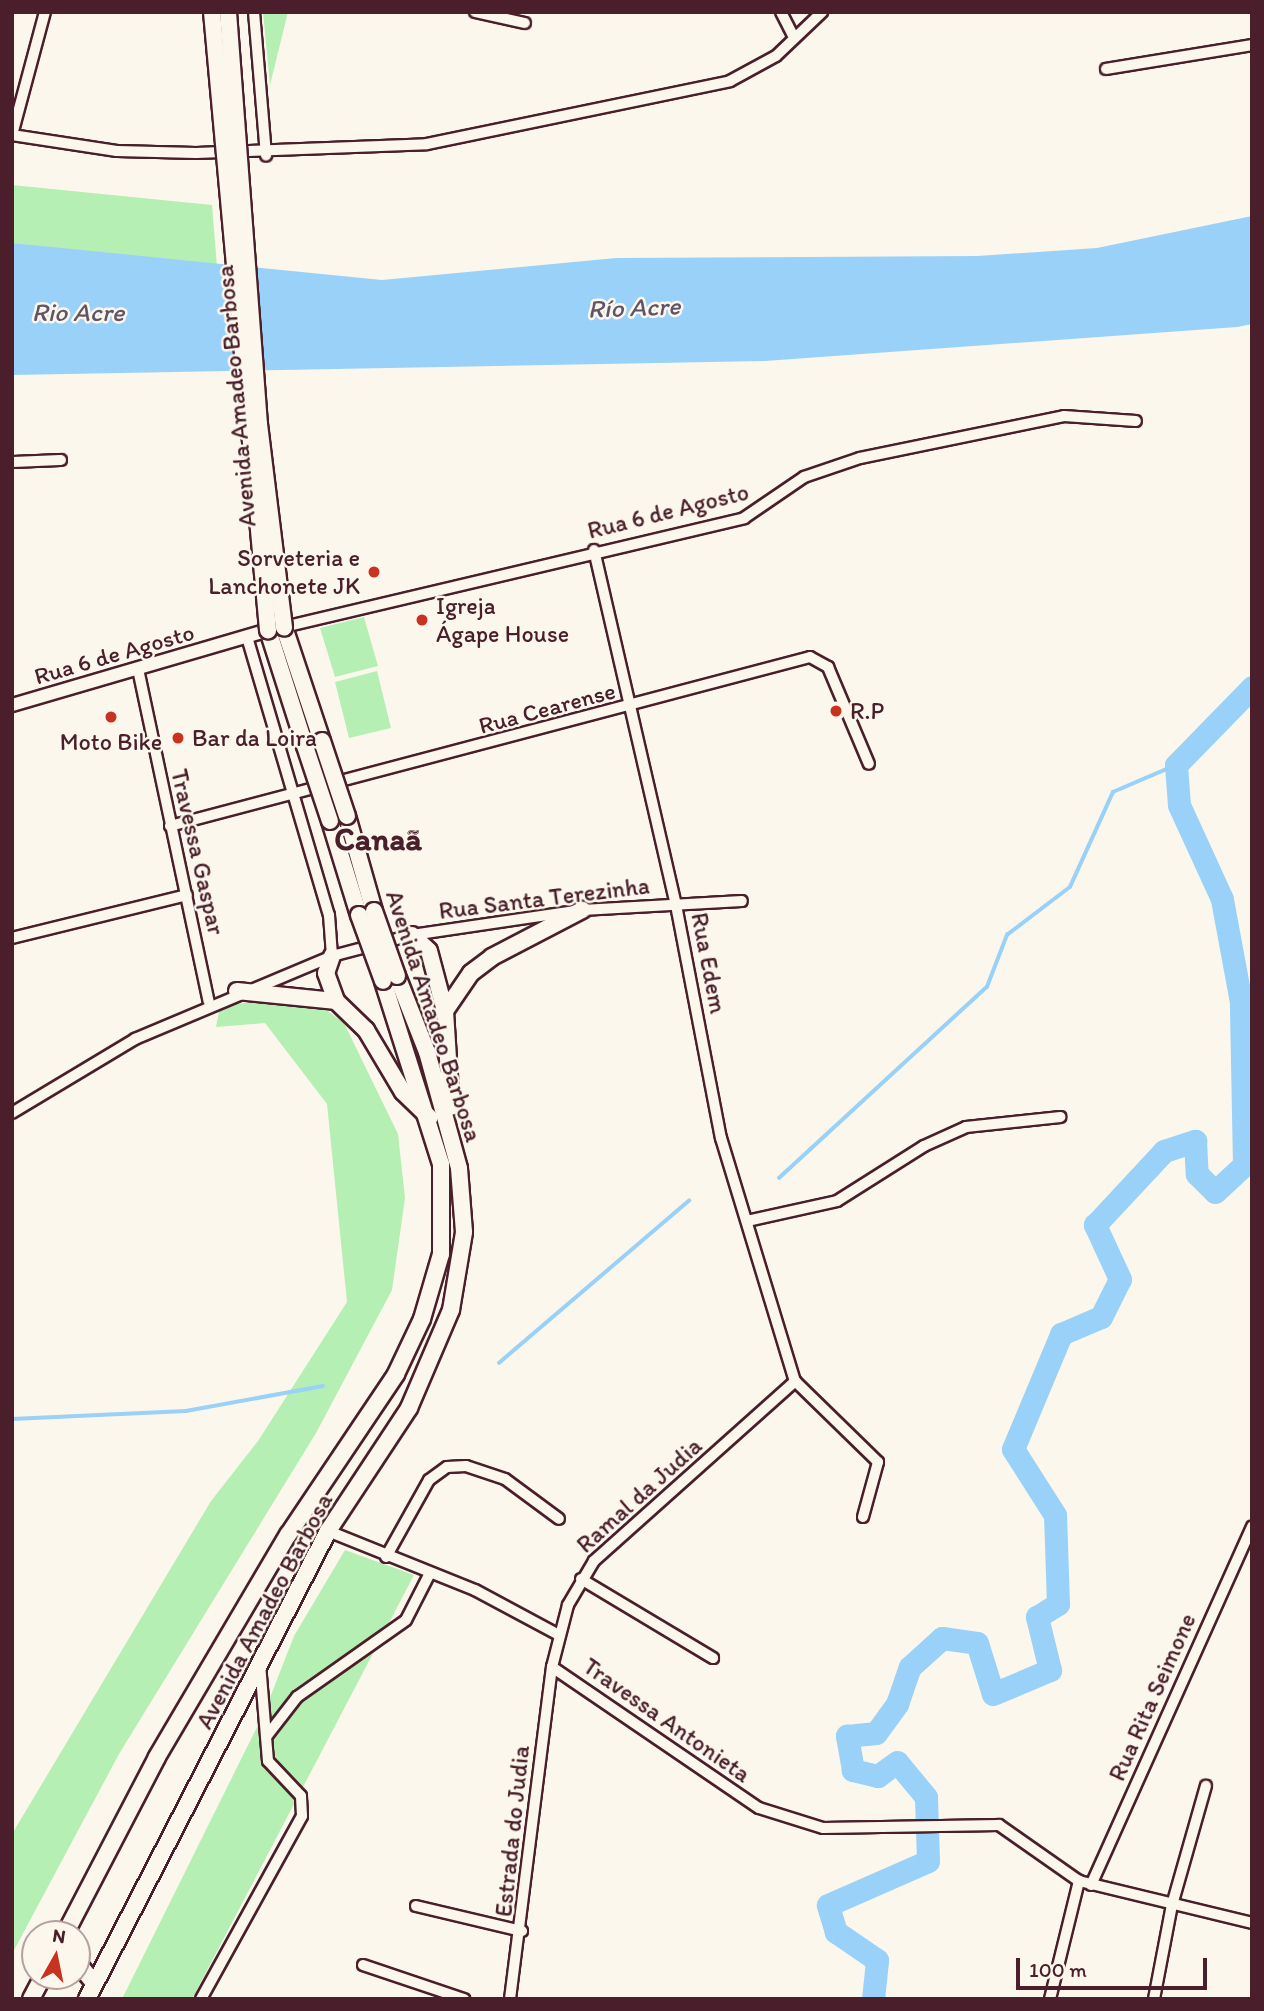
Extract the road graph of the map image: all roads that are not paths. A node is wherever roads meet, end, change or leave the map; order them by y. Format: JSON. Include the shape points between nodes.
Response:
{"nodes":[{"id":1,"x":45,"y":12,"type":"edge"},
{"id":2,"x":212,"y":12,"type":"edge"},
{"id":3,"x":228,"y":12,"type":"edge"},
{"id":4,"x":254,"y":12,"type":"edge"},
{"id":5,"x":475,"y":12,"type":"edge"},
{"id":6,"x":781,"y":12,"type":"edge"},
{"id":7,"x":822,"y":12,"type":"edge"},
{"id":8,"x":525,"y":23,"type":"dead end"},
{"id":9,"x":794,"y":38,"type":"junction"},
{"id":10,"x":1252,"y":45,"type":"edge"},
{"id":11,"x":1106,"y":69,"type":"dead end"},
{"id":12,"x":12,"y":135,"type":"edge"},
{"id":13,"x":266,"y":155,"type":"junction"},
{"id":14,"x":1136,"y":421,"type":"dead end"},
{"id":15,"x":61,"y":460,"type":"dead end"},
{"id":16,"x":12,"y":462,"type":"edge"},
{"id":17,"x":594,"y":550,"type":"junction"},
{"id":18,"x":284,"y":627,"type":"junction"},
{"id":19,"x":268,"y":630,"type":"junction"},
{"id":20,"x":247,"y":637,"type":"junction"},
{"id":21,"x":138,"y":669,"type":"junction"},
{"id":22,"x":12,"y":705,"type":"edge"},
{"id":23,"x":629,"y":708,"type":"junction"},
{"id":24,"x":869,"y":764,"type":"dead end"},
{"id":25,"x":295,"y":792,"type":"junction"},
{"id":26,"x":170,"y":827,"type":"junction"},
{"id":27,"x":187,"y":895,"type":"junction"},
{"id":28,"x":742,"y":901,"type":"dead end"},
{"id":29,"x":677,"y":905,"type":"junction"},
{"id":30,"x":582,"y":910,"type":"junction"},
{"id":31,"x":367,"y":913,"type":"junction"},
{"id":32,"x":412,"y":936,"type":"junction"},
{"id":33,"x":12,"y":938,"type":"edge"},
{"id":34,"x":331,"y":956,"type":"junction"},
{"id":35,"x":390,"y":979,"type":"junction"},
{"id":36,"x":237,"y":991,"type":"junction"},
{"id":37,"x":337,"y":1001,"type":"junction"},
{"id":38,"x":209,"y":1002,"type":"junction"},
{"id":39,"x":445,"y":1012,"type":"junction"},
{"id":40,"x":12,"y":1113,"type":"edge"},
{"id":41,"x":1060,"y":1117,"type":"dead end"},
{"id":42,"x":430,"y":1118,"type":"junction"},
{"id":43,"x":451,"y":1127,"type":"junction"},
{"id":44,"x":747,"y":1221,"type":"junction"},
{"id":45,"x":795,"y":1381,"type":"junction"},
{"id":46,"x":863,"y":1517,"type":"dead end"},
{"id":47,"x":559,"y":1519,"type":"dead end"},
{"id":48,"x":1252,"y":1527,"type":"edge"},
{"id":49,"x":328,"y":1531,"type":"junction"},
{"id":50,"x":386,"y":1557,"type":"junction"},
{"id":51,"x":430,"y":1573,"type":"junction"},
{"id":52,"x":581,"y":1578,"type":"junction"},
{"id":53,"x":559,"y":1635,"type":"junction"},
{"id":54,"x":713,"y":1658,"type":"dead end"},
{"id":55,"x":260,"y":1664,"type":"junction"},
{"id":56,"x":552,"y":1667,"type":"junction"},
{"id":57,"x":266,"y":1737,"type":"junction"},
{"id":58,"x":1206,"y":1786,"type":"dead end"},
{"id":59,"x":1079,"y":1881,"type":"junction"},
{"id":60,"x":1091,"y":1885,"type":"junction"},
{"id":61,"x":1172,"y":1905,"type":"junction"},
{"id":62,"x":416,"y":1906,"type":"dead end"},
{"id":63,"x":72,"y":1920,"type":"edge"},
{"id":64,"x":1252,"y":1923,"type":"edge"},
{"id":65,"x":522,"y":1931,"type":"junction"},
{"id":66,"x":363,"y":1965,"type":"dead end"},
{"id":67,"x":91,"y":1979,"type":"edge"},
{"id":68,"x":95,"y":1984,"type":"junction"},
{"id":69,"x":87,"y":1999,"type":"edge"},
{"id":70,"x":201,"y":1999,"type":"edge"},
{"id":71,"x":464,"y":1999,"type":"edge"},
{"id":72,"x":510,"y":1999,"type":"edge"},
{"id":73,"x":1050,"y":1999,"type":"edge"},
{"id":74,"x":1154,"y":1999,"type":"edge"}],
"edges":[{"from":1,"to":12,"type":"street"},
{"from":2,"to":19,"type":"main road","name":"Avenida Amadeo Barbosa","bridge":true},
{"from":3,"to":18,"type":"main road","name":"Avenida Amadeo Barbosa","bridge":true,"via":[[260,424]]},
{"from":4,"to":13,"type":"street"},
{"from":5,"to":8,"type":"street"},
{"from":6,"to":9,"type":"street"},
{"from":7,"to":9,"type":"street"},
{"from":9,"to":13,"type":"street","via":[[758,68],[730,81],[545,124],[426,144]]},
{"from":10,"to":11,"type":"street"},
{"from":12,"to":13,"type":"street","via":[[117,151]]},
{"from":14,"to":17,"type":"street","name":"Rua 6 de Agosto","via":[[1064,416],[860,458],[804,477],[744,518]]},
{"from":15,"to":16,"type":"street"},
{"from":17,"to":18,"type":"street","name":"Rua 6 de Agosto"},
{"from":17,"to":23,"type":"street","name":"Rua Edem"},
{"from":18,"to":31,"type":"main road","name":"Avenida Amadeo Barbosa","bridge":true,"via":[[347,816]]},
{"from":19,"to":20,"type":"street","name":"Rua 6 de Agosto"},
{"from":19,"to":31,"type":"main road","name":"Avenida Amadeo Barbosa","bridge":true,"via":[[330,821]]},
{"from":20,"to":21,"type":"street","name":"Rua 6 de Agosto"},
{"from":20,"to":25,"type":"street"},
{"from":21,"to":22,"type":"street","name":"Rua 6 de Agosto"},
{"from":21,"to":26,"type":"street","name":"Travessa Gaspar"},
{"from":23,"to":24,"type":"street","name":"Rua Cearense","via":[[797,659],[820,659]]},
{"from":23,"to":25,"type":"street","name":"Rua Cearense"},
{"from":23,"to":29,"type":"street","name":"Rua Edem"},
{"from":25,"to":26,"type":"street","name":"Rua Cearense"},
{"from":25,"to":34,"type":"street","via":[[329,915]]},
{"from":26,"to":27,"type":"street","name":"Travessa Gaspar"},
{"from":27,"to":33,"type":"street"},
{"from":27,"to":38,"type":"street","name":"Travessa Gaspar"},
{"from":28,"to":29,"type":"street","name":"Rua Santa Terezinha"},
{"from":29,"to":30,"type":"street","name":"Rua Santa Terezinha"},
{"from":29,"to":44,"type":"street","name":"Rua Edem","via":[[721,1138]]},
{"from":30,"to":32,"type":"street","name":"Rua Santa Terezinha"},
{"from":30,"to":39,"type":"main road","via":[[492,957],[471,973]]},
{"from":31,"to":35,"type":"main road","name":"Avenida Amadeo Barbosa","bridge":true},
{"from":32,"to":34,"type":"street","name":"Rua Santa Terezinha"},
{"from":32,"to":39,"type":"main road","via":[[429,951]]},
{"from":34,"to":36,"type":"street","name":"Rua Santa Terezinha"},
{"from":34,"to":37,"type":"main road","via":[[326,973]]},
{"from":35,"to":42,"type":"main road","name":"Avenida Amadeo Barbosa"},
{"from":35,"to":43,"type":"main road","name":"Avenida Amadeo Barbosa"},
{"from":36,"to":37,"type":"main road"},
{"from":36,"to":38,"type":"street","name":"Rua Santa Terezinha"},
{"from":37,"to":42,"type":"main road","via":[[366,1030],[403,1092]]},
{"from":38,"to":40,"type":"street","name":"Rua Santa Terezinha"},
{"from":39,"to":43,"type":"main road"},
{"from":41,"to":44,"type":"street","via":[[966,1127],[924,1146],[837,1201]]},
{"from":42,"to":63,"type":"main road","name":"Avenida Amadeo Barbosa","via":[[440,1164],[442,1233],[422,1319],[396,1374],[288,1535],[157,1757]]},
{"from":43,"to":49,"type":"main road","name":"Avenida Amadeo Barbosa","via":[[464,1232],[452,1310],[409,1408]]},
{"from":44,"to":45,"type":"street","name":"Rua Edem"},
{"from":45,"to":46,"type":"street","via":[[878,1462]]},
{"from":45,"to":52,"type":"street","name":"Ramal da Judia","via":[[631,1524]]},
{"from":47,"to":50,"type":"street","via":[[505,1479],[466,1466],[447,1467],[429,1480]]},
{"from":48,"to":60,"type":"street","name":"Rua Rita Seimone"},
{"from":49,"to":50,"type":"street"},
{"from":49,"to":55,"type":"main road","name":"Avenida Amadeo Barbosa"},
{"from":50,"to":51,"type":"street"},
{"from":51,"to":53,"type":"street"},
{"from":51,"to":57,"type":"street","via":[[406,1620],[297,1697]]},
{"from":52,"to":53,"type":"street","name":"Ramal da Judia"},
{"from":52,"to":54,"type":"street"},
{"from":53,"to":56,"type":"street","name":"Ramal da Judia"},
{"from":55,"to":57,"type":"street"},
{"from":55,"to":68,"type":"main road","name":"Avenida Amadeo Barbosa"},
{"from":56,"to":59,"type":"street","name":"Travessa Antonieta","via":[[748,1802],[822,1828],[864,1830],[964,1821],[1007,1828]]},
{"from":56,"to":65,"type":"street","name":"Estrada do Judia"},
{"from":57,"to":70,"type":"street","via":[[268,1761],[301,1796],[302,1816]]},
{"from":58,"to":61,"type":"street"},
{"from":59,"to":60,"type":"street","name":"Travessa Antonieta"},
{"from":59,"to":73,"type":"street"},
{"from":60,"to":61,"type":"street","name":"Travessa Antonieta"},
{"from":61,"to":64,"type":"street","name":"Travessa Antonieta"},
{"from":61,"to":74,"type":"street"},
{"from":62,"to":65,"type":"street"},
{"from":65,"to":72,"type":"street","name":"Estrada do Judia"},
{"from":66,"to":71,"type":"street"},
{"from":67,"to":68,"type":"main road"},
{"from":68,"to":69,"type":"main road","name":"Avenida Amadeo Barbosa"}]}
